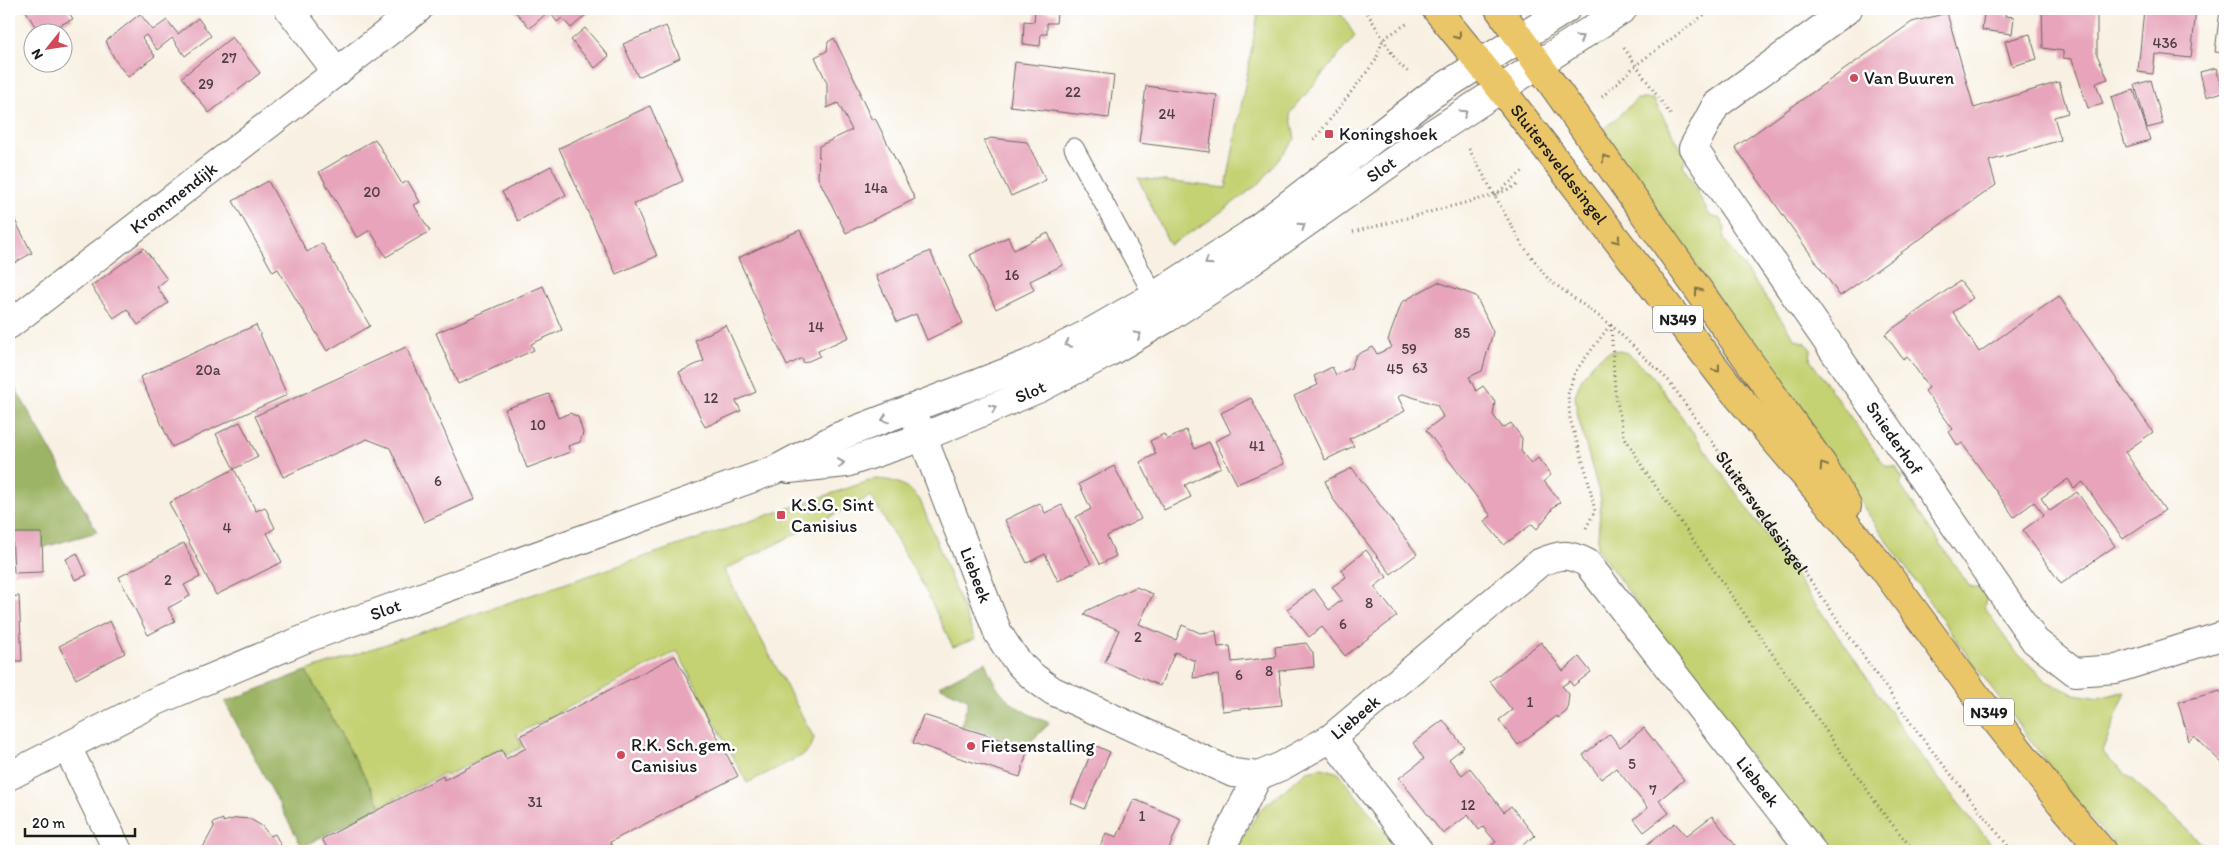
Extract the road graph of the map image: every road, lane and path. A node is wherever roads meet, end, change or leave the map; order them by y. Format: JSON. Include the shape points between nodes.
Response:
{"nodes":[{"id":1,"x":289,"y":9,"type":"edge"},
{"id":2,"x":418,"y":9,"type":"edge"},
{"id":3,"x":1365,"y":9,"type":"edge"},
{"id":4,"x":1436,"y":9,"type":"edge"},
{"id":5,"x":1499,"y":9,"type":"edge"},
{"id":6,"x":1566,"y":9,"type":"edge"},
{"id":7,"x":1623,"y":9,"type":"edge"},
{"id":8,"x":1848,"y":9,"type":"edge"},
{"id":9,"x":1520,"y":38,"type":"junction"},
{"id":10,"x":1383,"y":39,"type":"junction"},
{"id":11,"x":1480,"y":63,"type":"junction"},
{"id":12,"x":1539,"y":64,"type":"junction"},
{"id":13,"x":1636,"y":65,"type":"dead end"},
{"id":14,"x":337,"y":72,"type":"junction"},
{"id":15,"x":1502,"y":89,"type":"junction"},
{"id":16,"x":1431,"y":95,"type":"junction"},
{"id":17,"x":1310,"y":146,"type":"dead end"},
{"id":18,"x":1074,"y":148,"type":"dead end"},
{"id":19,"x":1693,"y":148,"type":"junction"},
{"id":20,"x":1520,"y":184,"type":"dead end"},
{"id":21,"x":1495,"y":195,"type":"junction"},
{"id":22,"x":1352,"y":232,"type":"dead end"},
{"id":23,"x":1160,"y":308,"type":"junction"},
{"id":24,"x":9,"y":325,"type":"edge"},
{"id":25,"x":1611,"y":325,"type":"junction"},
{"id":26,"x":912,"y":409,"type":"junction"},
{"id":27,"x":923,"y":437,"type":"junction"},
{"id":28,"x":775,"y":470,"type":"junction"},
{"id":29,"x":1572,"y":556,"type":"junction"},
{"id":30,"x":1883,"y":568,"type":"junction"},
{"id":31,"x":2225,"y":635,"type":"edge"},
{"id":32,"x":1331,"y":738,"type":"junction"},
{"id":33,"x":67,"y":747,"type":"junction"},
{"id":34,"x":9,"y":776,"type":"edge"},
{"id":35,"x":1258,"y":776,"type":"junction"},
{"id":36,"x":118,"y":851,"type":"edge"},
{"id":37,"x":1220,"y":851,"type":"edge"},
{"id":38,"x":1419,"y":851,"type":"edge"},
{"id":39,"x":1812,"y":851,"type":"edge"},
{"id":40,"x":1914,"y":851,"type":"edge"},
{"id":41,"x":2012,"y":851,"type":"edge"},
{"id":42,"x":2102,"y":851,"type":"edge"}],
"edges":[{"from":1,"to":14,"type":"street"},
{"from":2,"to":14,"type":"street","name":"Krommendijk"},
{"from":3,"to":10,"type":"path"},
{"from":4,"to":11,"type":"main road","number":"N349","one_way":true},
{"from":5,"to":9,"type":"main road","number":"N349"},
{"from":6,"to":9,"type":"street","name":"Slot"},
{"from":12,"to":7,"type":"street","name":"Slot","one_way":true},
{"from":8,"to":19,"type":"street","via":[[1716,105]]},
{"from":9,"to":11,"type":"street","name":"Slot"},
{"from":9,"to":12,"type":"main road","name":"Sluitersveldssingel","number":"N349"},
{"from":10,"to":16,"type":"path","via":[[1398,62]]},
{"from":10,"to":17,"type":"path","via":[[1376,60]]},
{"from":11,"to":15,"type":"main road","name":"Sluitersveldssingel","number":"N349"},
{"from":11,"to":16,"type":"street","name":"Slot"},
{"from":12,"to":15,"type":"street","name":"Slot"},
{"from":30,"to":12,"type":"main road","name":"Sluitersveldssingel","number":"N349","one_way":true,"via":[[1822,464]]},
{"from":13,"to":19,"type":"path"},
{"from":14,"to":24,"type":"street","name":"Krommendijk"},
{"from":23,"to":15,"type":"street","name":"Slot","one_way":true,"via":[[1227,279],[1427,137]]},
{"from":15,"to":30,"type":"main road","name":"Sluitersveldssingel","number":"N349","one_way":true,"via":[[1730,387]]},
{"from":16,"to":23,"type":"street","name":"Slot","one_way":true},
{"from":18,"to":23,"type":"lane"},
{"from":19,"to":31,"type":"street","name":"Sniederhof","via":[[2035,641],[2074,672],[2116,669]]},
{"from":20,"to":21,"type":"path"},
{"from":21,"to":22,"type":"path"},
{"from":21,"to":25,"type":"path","name":"Sluitersveldssingel","via":[[1521,243],[1548,280]]},
{"from":23,"to":26,"type":"street","name":"Slot","one_way":true,"via":[[1093,332],[1028,364]]},
{"from":27,"to":23,"type":"street","name":"Slot","one_way":true,"via":[[1040,388]]},
{"from":25,"to":29,"type":"path","via":[[1575,372],[1568,394],[1570,419],[1594,511]]},
{"from":25,"to":40,"type":"path","via":[[1615,391],[1624,436],[1680,523],[1884,814]]},
{"from":25,"to":41,"type":"path","name":"Sluitersveldssingel","via":[[1669,381],[1918,733]]},
{"from":26,"to":27,"type":"street","name":"Liebeek"},
{"from":26,"to":28,"type":"street","name":"Slot","one_way":true,"via":[[837,437]]},
{"from":28,"to":27,"type":"street","name":"Slot","one_way":true,"via":[[846,463]]},
{"from":27,"to":35,"type":"street","name":"Liebeek","via":[[998,633],[1028,674],[1053,691],[1234,773]]},
{"from":28,"to":33,"type":"street","name":"Slot","via":[[307,638],[154,702]]},
{"from":29,"to":32,"type":"street","name":"Liebeek","via":[[1555,556],[1540,563]]},
{"from":29,"to":39,"type":"street","name":"Liebeek","via":[[1587,563]]},
{"from":30,"to":42,"type":"main road","name":"Sluitersveldssingel","number":"N349","via":[[1975,694]]},
{"from":32,"to":35,"type":"street","name":"Liebeek"},
{"from":32,"to":38,"type":"street"},
{"from":33,"to":34,"type":"street","name":"Slot"},
{"from":33,"to":36,"type":"street"},
{"from":35,"to":37,"type":"street"}]}
